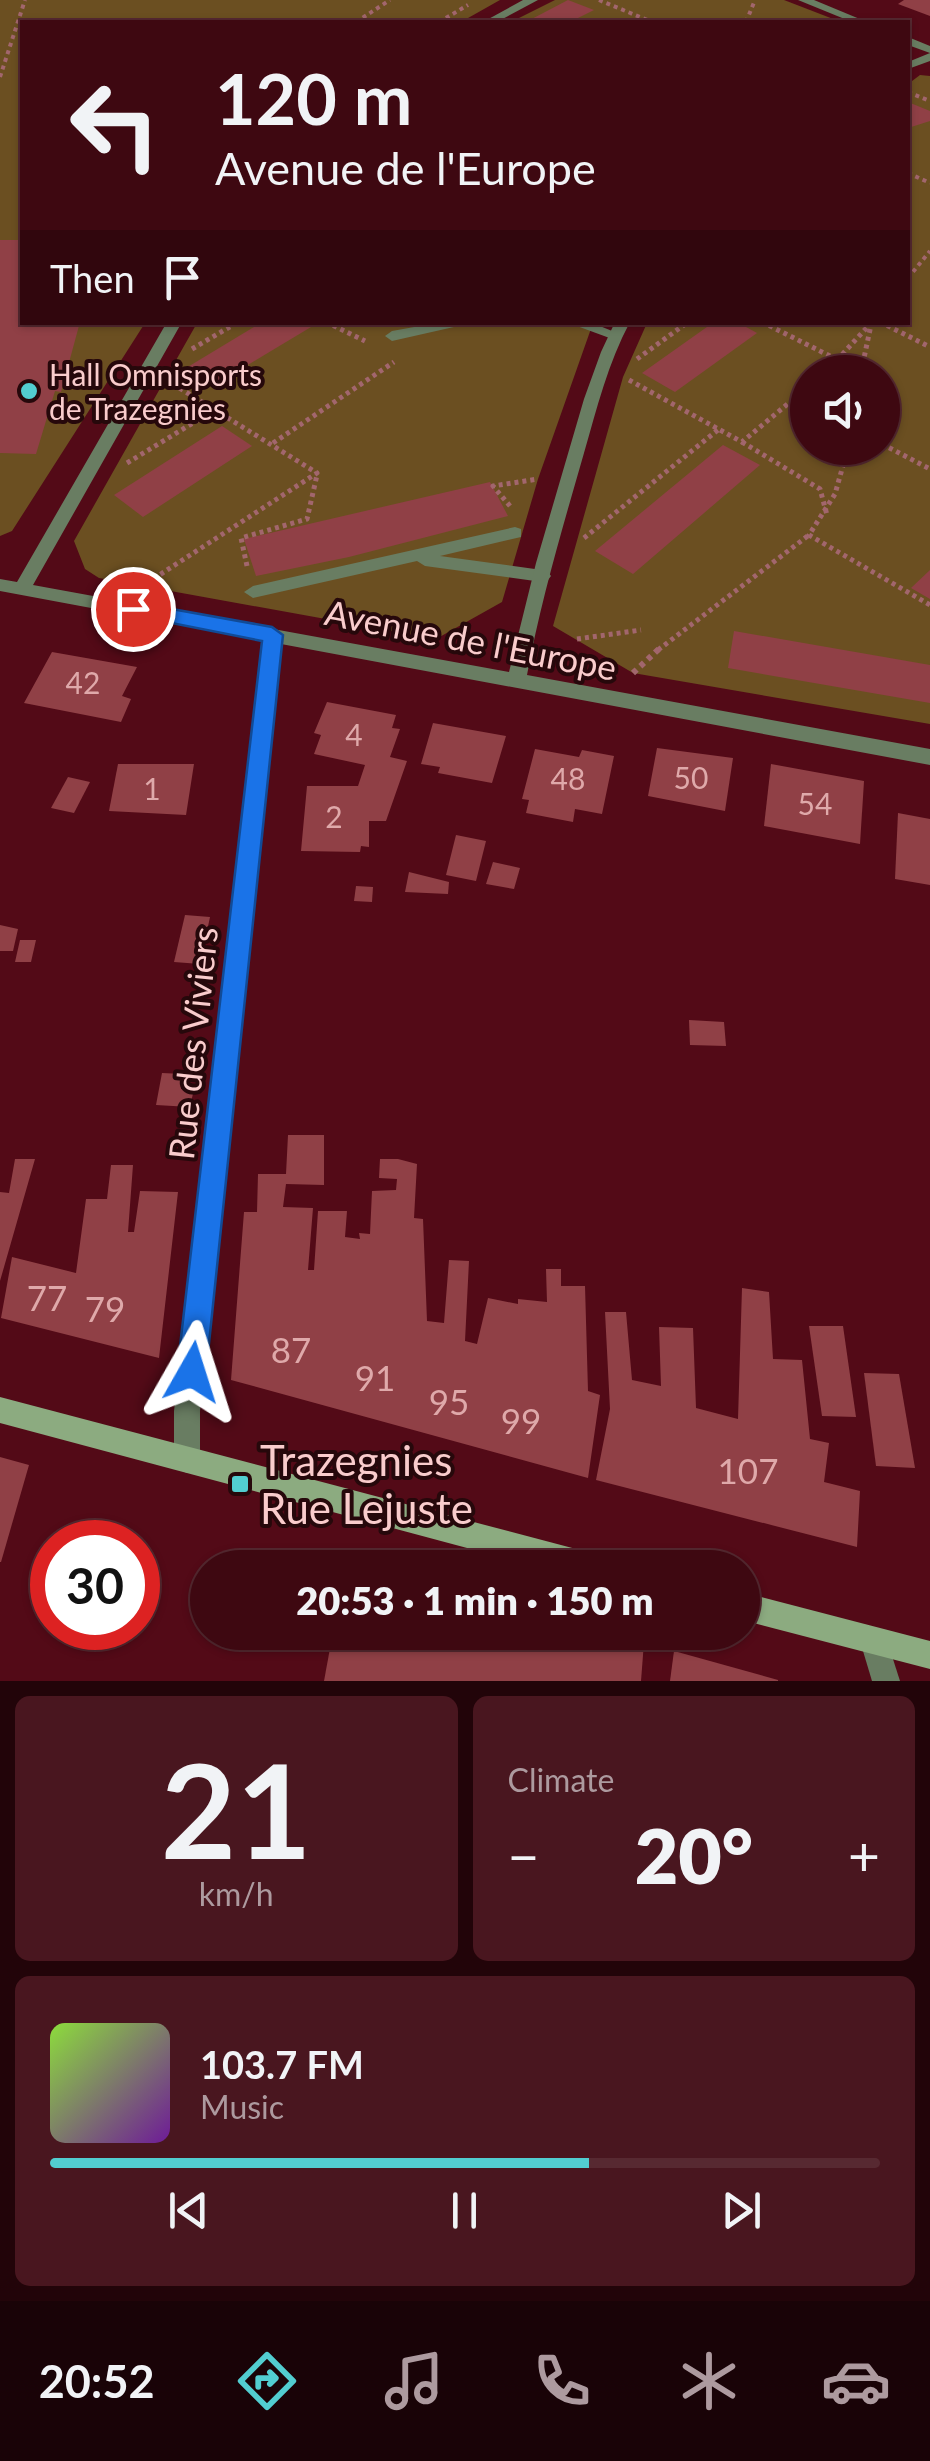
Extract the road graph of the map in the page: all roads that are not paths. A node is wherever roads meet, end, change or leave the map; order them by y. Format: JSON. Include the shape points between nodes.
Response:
{"nodes":[{"id":1,"x":532,"y":0,"type":"edge"},
{"id":2,"x":804,"y":0,"type":"edge"},
{"id":3,"x":492,"y":20,"type":"edge"},
{"id":4,"x":856,"y":20,"type":"edge"},
{"id":5,"x":173,"y":325,"type":"edge"},
{"id":6,"x":458,"y":325,"type":"edge"},
{"id":7,"x":593,"y":325,"type":"edge"},
{"id":8,"x":619,"y":329,"type":"edge"},
{"id":9,"x":389,"y":343,"type":"road end"},
{"id":10,"x":515,"y":533,"type":"road end"},
{"id":11,"x":414,"y":558,"type":"junction"},
{"id":12,"x":542,"y":576,"type":"junction"},
{"id":13,"x":0,"y":585,"type":"edge"},
{"id":14,"x":22,"y":589,"type":"junction"},
{"id":15,"x":253,"y":592,"type":"road end"},
{"id":16,"x":272,"y":635,"type":"junction"},
{"id":17,"x":517,"y":680,"type":"junction"},
{"id":18,"x":930,"y":757,"type":"edge"},
{"id":19,"x":0,"y":1410,"type":"edge"},
{"id":20,"x":187,"y":1460,"type":"junction"},
{"id":21,"x":527,"y":1550,"type":"edge"},
{"id":22,"x":760,"y":1611,"type":"edge"},
{"id":23,"x":874,"y":1641,"type":"junction"},
{"id":24,"x":930,"y":1655,"type":"edge"},
{"id":25,"x":886,"y":1681,"type":"edge"}],
"edges":[{"from":1,"to":3,"type":"street"},
{"from":2,"to":4,"type":"street"},
{"from":5,"to":14,"type":"street"},
{"from":6,"to":9,"type":"street"},
{"from":7,"to":8,"type":"street"},
{"from":8,"to":12,"type":"street"},
{"from":10,"to":11,"type":"street"},
{"from":11,"to":12,"type":"street"},
{"from":11,"to":15,"type":"street"},
{"from":12,"to":17,"type":"street"},
{"from":13,"to":14,"type":"street","name":"Avenue de l'Europe"},
{"from":14,"to":16,"type":"street","name":"Avenue de l'Europe"},
{"from":16,"to":17,"type":"street","name":"Avenue de l'Europe"},
{"from":16,"to":20,"type":"street","name":"Rue des Viviers"},
{"from":17,"to":18,"type":"street","name":"Avenue de l'Europe"},
{"from":19,"to":20,"type":"main road"},
{"from":20,"to":21,"type":"main road"},
{"from":22,"to":23,"type":"main road"},
{"from":23,"to":24,"type":"main road"},
{"from":23,"to":25,"type":"street"}]}
